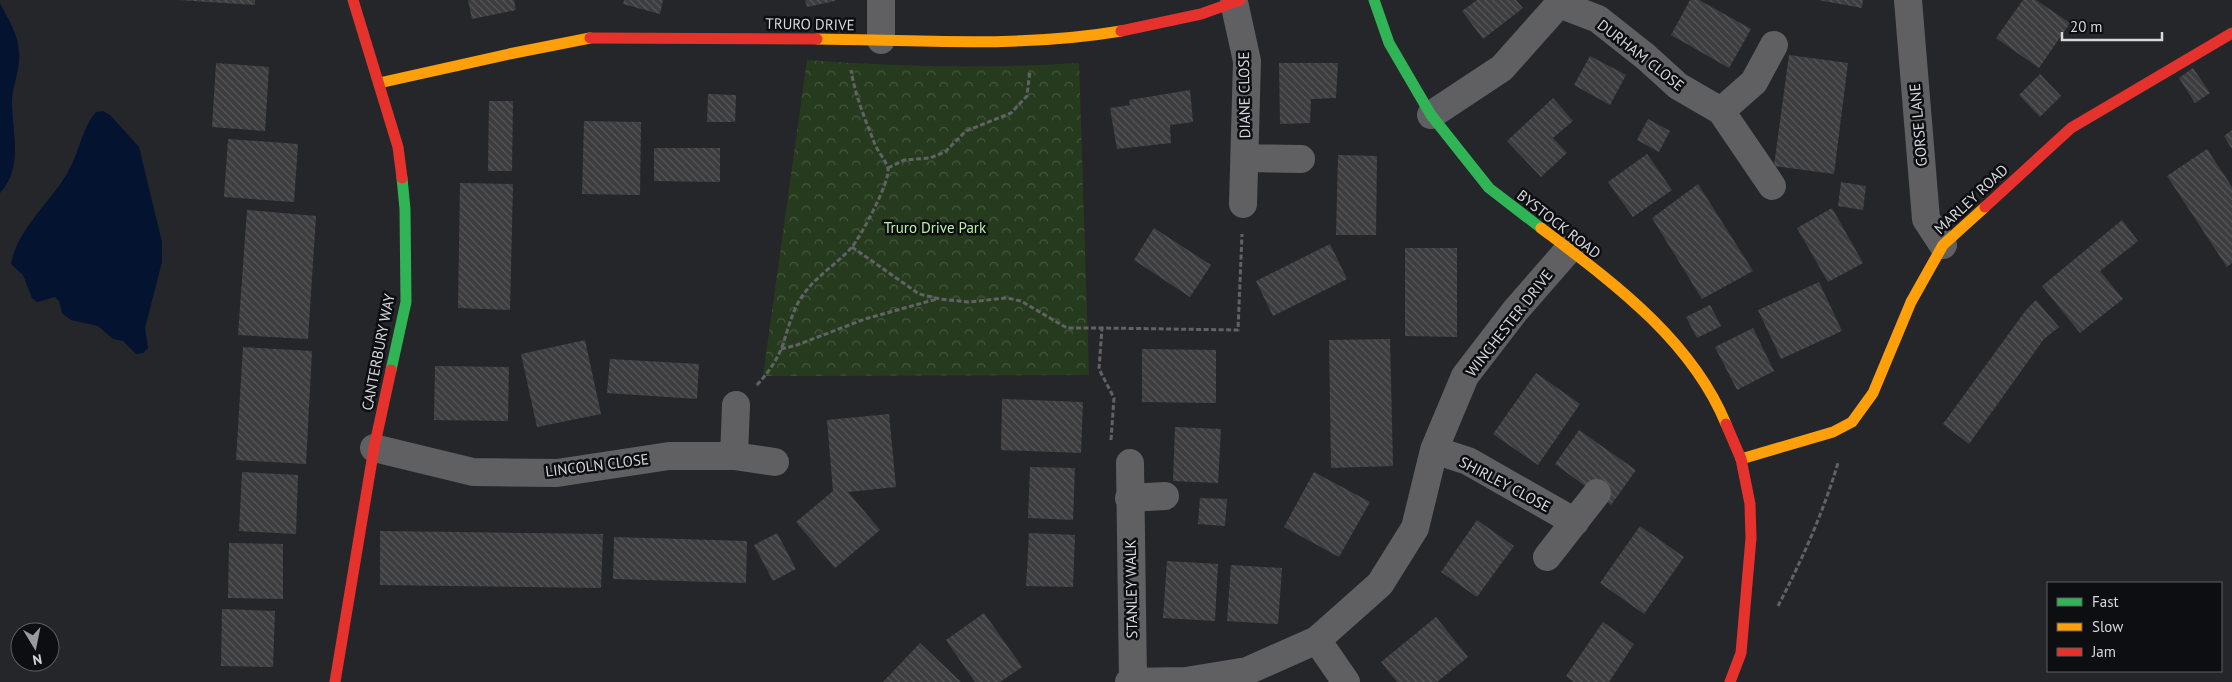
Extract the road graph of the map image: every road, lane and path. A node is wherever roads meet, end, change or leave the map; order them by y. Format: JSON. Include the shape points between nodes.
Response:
{"nodes":[{"id":1,"x":353,"y":0,"type":"edge"},
{"id":2,"x":881,"y":0,"type":"edge"},
{"id":3,"x":1374,"y":0,"type":"edge"},
{"id":4,"x":1908,"y":0,"type":"edge"},
{"id":5,"x":1237,"y":1,"type":"edge"},
{"id":6,"x":1559,"y":2,"type":"edge"},
{"id":7,"x":2232,"y":33,"type":"edge"},
{"id":8,"x":1031,"y":39,"type":"junction"},
{"id":9,"x":848,"y":40,"type":"junction"},
{"id":10,"x":881,"y":40,"type":"junction"},
{"id":11,"x":1774,"y":45,"type":"dead end"},
{"id":12,"x":379,"y":83,"type":"junction"},
{"id":13,"x":1721,"y":111,"type":"junction"},
{"id":14,"x":1432,"y":115,"type":"junction"},
{"id":15,"x":1245,"y":158,"type":"junction"},
{"id":16,"x":1301,"y":159,"type":"dead end"},
{"id":17,"x":888,"y":168,"type":"junction"},
{"id":18,"x":1772,"y":186,"type":"dead end"},
{"id":19,"x":1243,"y":204,"type":"joint"},
{"id":20,"x":1943,"y":245,"type":"junction"},
{"id":21,"x":852,"y":247,"type":"junction"},
{"id":22,"x":1569,"y":249,"type":"junction"},
{"id":23,"x":937,"y":299,"type":"junction"},
{"id":24,"x":1102,"y":328,"type":"junction"},
{"id":25,"x":781,"y":349,"type":"junction"},
{"id":26,"x":736,"y":411,"type":"joint"},
{"id":27,"x":1852,"y":422,"type":"junction"},
{"id":28,"x":374,"y":448,"type":"junction"},
{"id":29,"x":1434,"y":450,"type":"junction"},
{"id":30,"x":734,"y":456,"type":"junction"},
{"id":31,"x":1741,"y":459,"type":"junction"},
{"id":32,"x":775,"y":462,"type":"dead end"},
{"id":33,"x":1129,"y":480,"type":"junction"},
{"id":34,"x":1597,"y":493,"type":"dead end"},
{"id":35,"x":1165,"y":496,"type":"dead end"},
{"id":36,"x":1575,"y":522,"type":"junction"},
{"id":37,"x":1547,"y":557,"type":"dead end"},
{"id":38,"x":1777,"y":608,"type":"dead end"},
{"id":39,"x":1317,"y":640,"type":"junction"},
{"id":40,"x":335,"y":682,"type":"edge"},
{"id":41,"x":1131,"y":682,"type":"edge"},
{"id":42,"x":1346,"y":682,"type":"edge"},
{"id":43,"x":1730,"y":682,"type":"edge"}],
"edges":[{"from":1,"to":12,"type":"street","name":"CANTERBURY WAY"},
{"from":2,"to":10,"type":"street"},
{"from":3,"to":14,"type":"street","name":"BYSTOCK ROAD","via":[[1389,43]]},
{"from":4,"to":20,"type":"street","name":"GORSE LANE","via":[[1926,219]]},
{"from":5,"to":8,"type":"street","name":"TRURO DRIVE","via":[[1188,17],[1127,30]]},
{"from":5,"to":15,"type":"street","name":"DIANE CLOSE","via":[[1247,60]]},
{"from":6,"to":13,"type":"street","name":"DURHAM CLOSE","via":[[1598,19],[1678,86]]},
{"from":6,"to":14,"type":"street","name":"DURHAM CLOSE","via":[[1502,68]]},
{"from":7,"to":20,"type":"street","name":"MARLEY ROAD","via":[[2070,128]]},
{"from":8,"to":10,"type":"street","name":"TRURO DRIVE","via":[[1012,42]]},
{"from":8,"to":17,"type":"path","via":[[1027,96],[1011,113],[966,131],[945,152],[930,158],[904,160]]},
{"from":9,"to":10,"type":"street","name":"TRURO DRIVE"},
{"from":9,"to":12,"type":"street","name":"TRURO DRIVE","via":[[598,38]]},
{"from":9,"to":17,"type":"path","via":[[854,88],[874,144]]},
{"from":11,"to":13,"type":"street","via":[[1754,82]]},
{"from":12,"to":28,"type":"street","name":"CANTERBURY WAY","via":[[398,147],[405,210],[406,302]]},
{"from":13,"to":18,"type":"street","name":"DURHAM CLOSE"},
{"from":14,"to":22,"type":"street","name":"BYSTOCK ROAD","via":[[1489,188]]},
{"from":15,"to":16,"type":"street","name":"DIANE CLOSE"},
{"from":15,"to":19,"type":"street","name":"DIANE CLOSE"},
{"from":17,"to":21,"type":"path","via":[[882,194]]},
{"from":19,"to":24,"type":"path","via":[[1238,330]]},
{"from":20,"to":27,"type":"street","name":"MARLEY ROAD","via":[[1911,302],[1873,393]]},
{"from":21,"to":23,"type":"path","via":[[919,294]]},
{"from":21,"to":25,"type":"path","via":[[803,295]]},
{"from":22,"to":29,"type":"street","name":"WINCHESTER DRIVE","via":[[1465,376]]},
{"from":22,"to":31,"type":"street","name":"BYSTOCK ROAD","via":[[1644,310],[1702,376]]},
{"from":23,"to":24,"type":"path","via":[[968,302],[1007,298],[1021,302],[1067,328]]},
{"from":23,"to":25,"type":"path","via":[[865,319],[797,346]]},
{"from":24,"to":33,"type":"path","via":[[1099,369],[1114,398],[1110,454]]},
{"from":25,"to":26,"type":"path","via":[[769,372],[751,392],[750,405]]},
{"from":26,"to":30,"type":"street"},
{"from":27,"to":31,"type":"street","name":"MARLEY ROAD","via":[[1833,432]]},
{"from":27,"to":38,"type":"path","via":[[1825,505]]},
{"from":28,"to":30,"type":"street","name":"LINCOLN CLOSE","via":[[473,472],[557,473],[669,456]]},
{"from":28,"to":40,"type":"street","name":"CANTERBURY WAY"},
{"from":29,"to":36,"type":"street","name":"SHIRLEY CLOSE","via":[[1468,461]]},
{"from":29,"to":39,"type":"street","name":"WINCHESTER DRIVE","via":[[1416,528],[1380,584]]},
{"from":30,"to":32,"type":"street","name":"LINCOLN CLOSE"},
{"from":31,"to":43,"type":"street","name":"BYSTOCK ROAD","via":[[1750,504],[1751,538],[1740,653]]},
{"from":33,"to":35,"type":"street"},
{"from":33,"to":41,"type":"street","name":"STANLEY WALK"},
{"from":34,"to":36,"type":"street"},
{"from":36,"to":37,"type":"street"},
{"from":39,"to":41,"type":"street","name":"WINCHESTER DRIVE","via":[[1247,671],[1186,681]]},
{"from":39,"to":42,"type":"street"}]}
